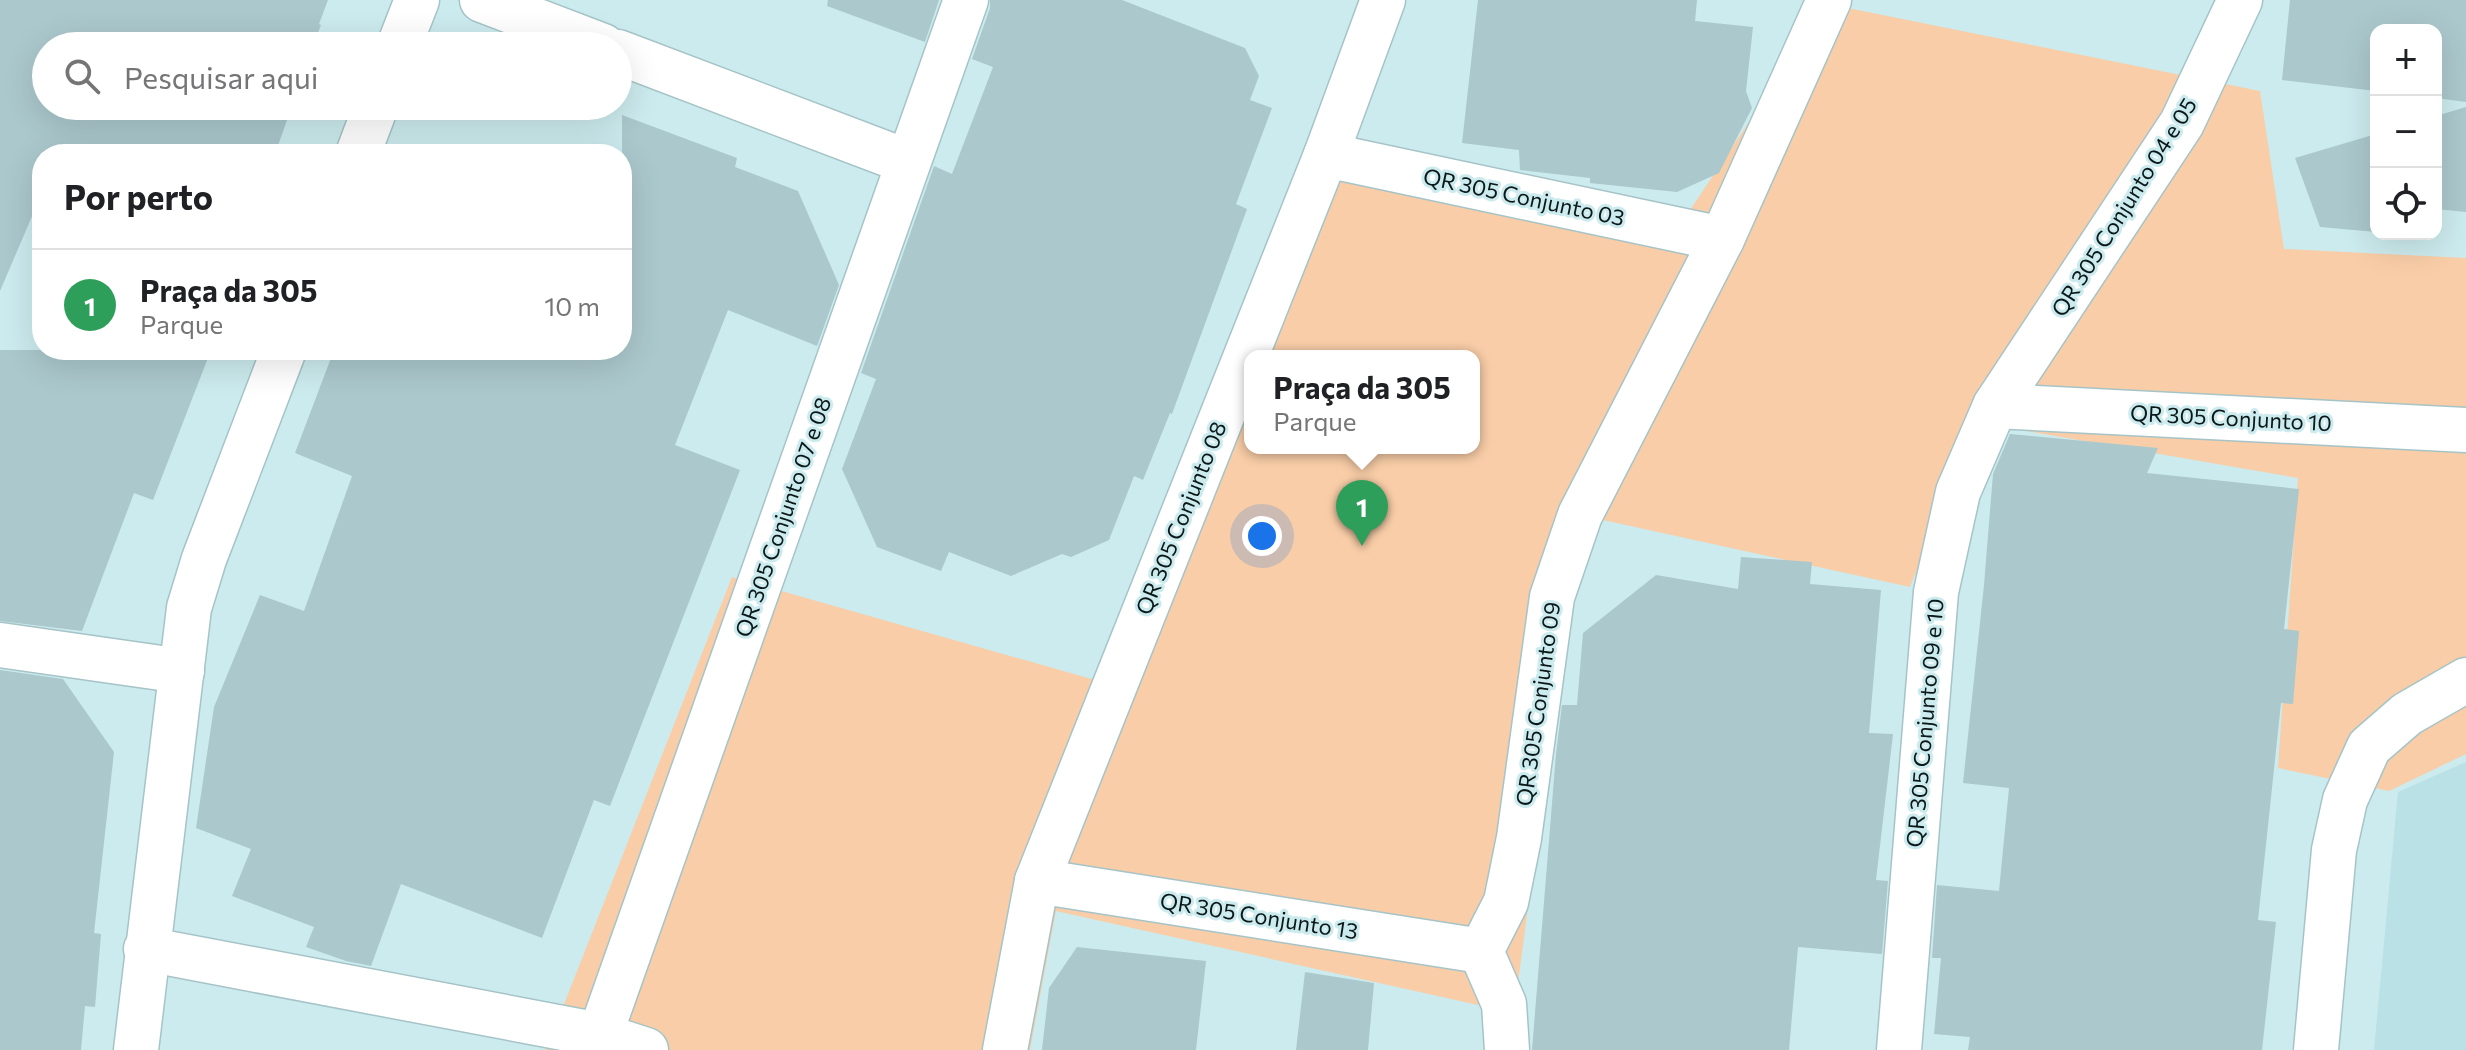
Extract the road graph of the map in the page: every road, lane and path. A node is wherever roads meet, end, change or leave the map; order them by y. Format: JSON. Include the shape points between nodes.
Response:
{"nodes":[{"id":1,"x":417,"y":0,"type":"edge"},
{"id":2,"x":482,"y":0,"type":"edge"},
{"id":3,"x":966,"y":0,"type":"edge"},
{"id":4,"x":1383,"y":0,"type":"edge"},
{"id":5,"x":1829,"y":0,"type":"edge"},
{"id":6,"x":2240,"y":0,"type":"edge"},
{"id":7,"x":404,"y":32,"type":"edge"},
{"id":8,"x":566,"y":32,"type":"edge"},
{"id":9,"x":632,"y":57,"type":"edge"},
{"id":10,"x":371,"y":120,"type":"edge"},
{"id":11,"x":362,"y":144,"type":"edge"},
{"id":12,"x":1326,"y":155,"type":"junction"},
{"id":13,"x":908,"y":162,"type":"junction"},
{"id":14,"x":1722,"y":239,"type":"junction"},
{"id":15,"x":1248,"y":350,"type":"edge"},
{"id":16,"x":280,"y":360,"type":"edge"},
{"id":17,"x":1244,"y":361,"type":"edge"},
{"id":18,"x":1995,"y":406,"type":"junction"},
{"id":19,"x":2466,"y":430,"type":"edge"},
{"id":20,"x":0,"y":645,"type":"edge"},
{"id":21,"x":182,"y":671,"type":"junction"},
{"id":22,"x":2466,"y":680,"type":"edge"},
{"id":23,"x":1037,"y":881,"type":"junction"},
{"id":24,"x":146,"y":949,"type":"junction"},
{"id":25,"x":1481,"y":951,"type":"junction"},
{"id":26,"x":599,"y":1042,"type":"edge"},
{"id":27,"x":136,"y":1050,"type":"edge"},
{"id":28,"x":646,"y":1050,"type":"edge"},
{"id":29,"x":1005,"y":1050,"type":"edge"},
{"id":30,"x":1507,"y":1050,"type":"edge"},
{"id":31,"x":1899,"y":1050,"type":"edge"},
{"id":32,"x":2316,"y":1050,"type":"edge"}],
"edges":[{"from":1,"to":7,"type":"street"},
{"from":2,"to":8,"type":"street"},
{"from":3,"to":13,"type":"street","name":"QR 305 Conjunto 07 e 08"},
{"from":4,"to":12,"type":"street","name":"QR 305 Conjunto 08"},
{"from":5,"to":14,"type":"street","name":"QR 305 Conjunto 09"},
{"from":6,"to":18,"type":"street","name":"QR 305 Conjunto 04 e 05","via":[[2182,123]]},
{"from":9,"to":13,"type":"street"},
{"from":10,"to":11,"type":"street"},
{"from":12,"to":14,"type":"street","name":"QR 305 Conjunto 03"},
{"from":12,"to":15,"type":"street","name":"QR 305 Conjunto 08"},
{"from":13,"to":26,"type":"street","name":"QR 305 Conjunto 07 e 08"},
{"from":14,"to":25,"type":"street","name":"QR 305 Conjunto 09","via":[[1580,515],[1552,597],[1519,838],[1506,902]]},
{"from":16,"to":21,"type":"street","via":[[204,559],[189,608]]},
{"from":17,"to":23,"type":"street","name":"QR 305 Conjunto 08"},
{"from":18,"to":19,"type":"street","name":"QR 305 Conjunto 10"},
{"from":18,"to":31,"type":"street","name":"QR 305 Conjunto 09 e 10","via":[[1958,492],[1936,592]]},
{"from":20,"to":21,"type":"street"},
{"from":21,"to":24,"type":"street"},
{"from":22,"to":32,"type":"street","via":[[2407,714],[2369,747],[2345,800],[2334,850]]},
{"from":23,"to":25,"type":"street","name":"QR 305 Conjunto 13"},
{"from":23,"to":29,"type":"street","name":"QR 305 Conjunto 08"},
{"from":24,"to":26,"type":"street"},
{"from":24,"to":27,"type":"street"},
{"from":25,"to":30,"type":"street","via":[[1504,1004]]},
{"from":26,"to":28,"type":"street"}]}
